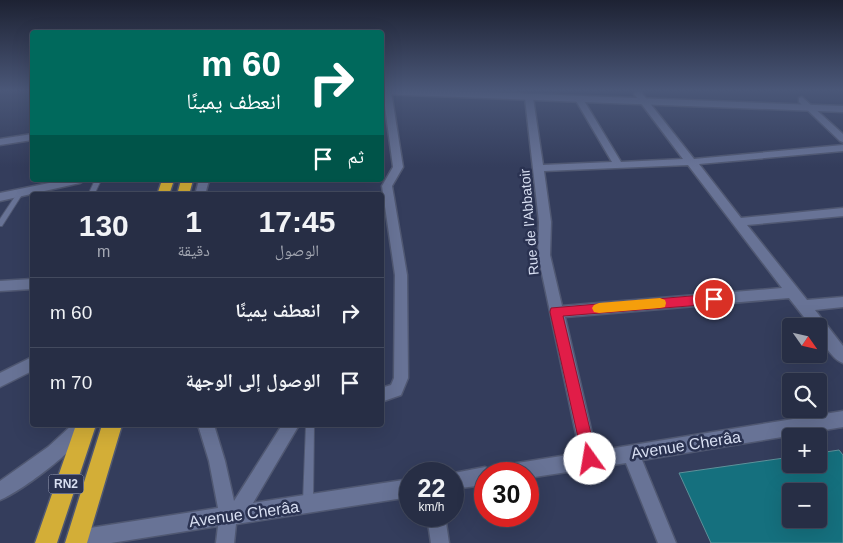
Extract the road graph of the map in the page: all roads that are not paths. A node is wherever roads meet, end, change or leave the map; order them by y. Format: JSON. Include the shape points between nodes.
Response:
{"nodes":[{"id":1,"x":391,"y":116,"type":"edge"},
{"id":2,"x":532,"y":116,"type":"edge"},
{"id":3,"x":590,"y":116,"type":"edge"},
{"id":4,"x":656,"y":116,"type":"edge"},
{"id":5,"x":819,"y":116,"type":"edge"},
{"id":6,"x":30,"y":137,"type":"edge"},
{"id":7,"x":843,"y":140,"type":"edge"},
{"id":8,"x":0,"y":142,"type":"edge"},
{"id":9,"x":843,"y":148,"type":"edge"},
{"id":10,"x":691,"y":162,"type":"junction"},
{"id":11,"x":619,"y":166,"type":"junction"},
{"id":12,"x":539,"y":168,"type":"junction"},
{"id":13,"x":71,"y":182,"type":"edge"},
{"id":14,"x":20,"y":193,"type":"junction"},
{"id":15,"x":0,"y":196,"type":"edge"},
{"id":16,"x":843,"y":212,"type":"edge"},
{"id":17,"x":738,"y":222,"type":"junction"},
{"id":18,"x":0,"y":224,"type":"edge"},
{"id":19,"x":30,"y":284,"type":"edge"},
{"id":20,"x":0,"y":286,"type":"edge"},
{"id":21,"x":793,"y":292,"type":"junction"},
{"id":22,"x":843,"y":302,"type":"edge"},
{"id":23,"x":804,"y":306,"type":"junction"},
{"id":24,"x":556,"y":312,"type":"junction"},
{"id":25,"x":843,"y":356,"type":"edge"},
{"id":26,"x":30,"y":365,"type":"edge"},
{"id":27,"x":0,"y":380,"type":"edge"},
{"id":28,"x":384,"y":394,"type":"edge"},
{"id":29,"x":843,"y":419,"type":"edge"},
{"id":30,"x":83,"y":427,"type":"edge"},
{"id":31,"x":84,"y":427,"type":"edge"},
{"id":32,"x":111,"y":427,"type":"edge"},
{"id":33,"x":207,"y":427,"type":"edge"},
{"id":34,"x":290,"y":427,"type":"edge"},
{"id":35,"x":310,"y":427,"type":"edge"},
{"id":36,"x":631,"y":454,"type":"junction"},
{"id":37,"x":590,"y":459,"type":"junction"},
{"id":38,"x":539,"y":467,"type":"edge"},
{"id":39,"x":399,"y":490,"type":"edge"},
{"id":40,"x":0,"y":491,"type":"edge"},
{"id":41,"x":308,"y":505,"type":"junction"},
{"id":42,"x":232,"y":515,"type":"junction"},
{"id":43,"x":438,"y":527,"type":"edge"},
{"id":44,"x":77,"y":541,"type":"edge"},
{"id":45,"x":46,"y":543,"type":"edge"},
{"id":46,"x":225,"y":543,"type":"edge"},
{"id":47,"x":440,"y":543,"type":"edge"},
{"id":48,"x":667,"y":543,"type":"edge"}],
"edges":[{"from":1,"to":28,"type":"street","via":[[398,167],[386,186],[401,275],[401,378],[396,390]]},
{"from":2,"to":12,"type":"street","name":"Rue de l'Abbatoir"},
{"from":3,"to":11,"type":"street"},
{"from":4,"to":10,"type":"street"},
{"from":5,"to":7,"type":"street"},
{"from":6,"to":8,"type":"street"},
{"from":9,"to":10,"type":"street"},
{"from":10,"to":11,"type":"street"},
{"from":10,"to":17,"type":"street"},
{"from":11,"to":12,"type":"street"},
{"from":12,"to":24,"type":"street","name":"Rue de l'Abbatoir","via":[[545,222],[544,255]]},
{"from":13,"to":14,"type":"street"},
{"from":14,"to":15,"type":"street"},
{"from":14,"to":18,"type":"lane"},
{"from":16,"to":17,"type":"street"},
{"from":17,"to":21,"type":"street"},
{"from":19,"to":20,"type":"street"},
{"from":21,"to":23,"type":"street"},
{"from":21,"to":24,"type":"street"},
{"from":22,"to":23,"type":"street"},
{"from":23,"to":25,"type":"street"},
{"from":24,"to":37,"type":"street","name":"Rue de l'Abbatoir"},
{"from":26,"to":27,"type":"street"},
{"from":29,"to":36,"type":"street","name":"Avenue Cherâa"},
{"from":30,"to":40,"type":"street","via":[[45,461]]},
{"from":31,"to":45,"type":"highway","number":"RN2"},
{"from":32,"to":44,"type":"highway","number":"RN2"},
{"from":33,"to":42,"type":"street"},
{"from":34,"to":42,"type":"street"},
{"from":35,"to":41,"type":"lane"},
{"from":36,"to":37,"type":"street","name":"Avenue Cherâa"},
{"from":36,"to":48,"type":"street"},
{"from":37,"to":38,"type":"street","name":"Avenue Cherâa"},
{"from":39,"to":41,"type":"street","name":"Avenue Cherâa"},
{"from":41,"to":42,"type":"street","name":"Avenue Cherâa"},
{"from":42,"to":44,"type":"street","name":"Avenue Cherâa"},
{"from":42,"to":46,"type":"street"},
{"from":43,"to":47,"type":"street"}]}
